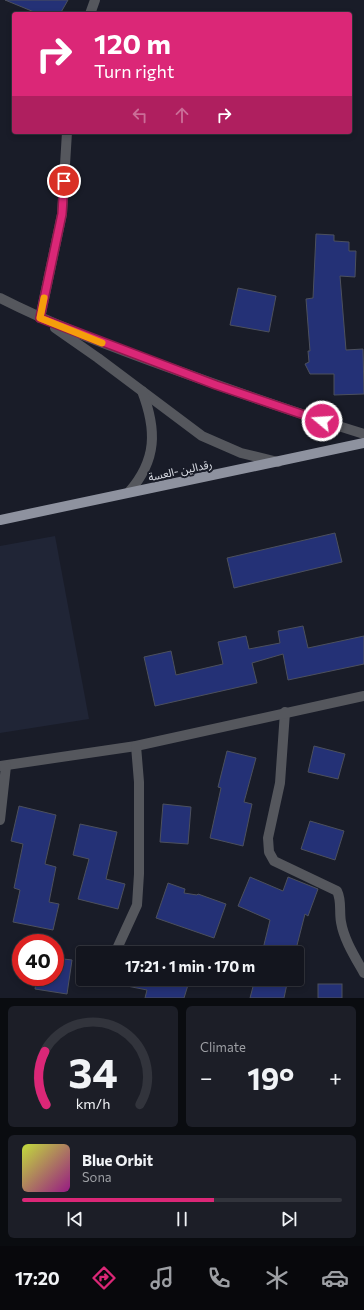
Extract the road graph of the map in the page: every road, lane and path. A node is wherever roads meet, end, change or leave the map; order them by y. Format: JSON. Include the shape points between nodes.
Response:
{"nodes":[{"id":1,"x":95,"y":0,"type":"edge"},
{"id":2,"x":91,"y":12,"type":"edge"},
{"id":3,"x":67,"y":134,"type":"edge"},
{"id":4,"x":0,"y":298,"type":"edge"},
{"id":5,"x":40,"y":318,"type":"junction"},
{"id":6,"x":142,"y":391,"type":"junction"},
{"id":7,"x":364,"y":434,"type":"edge"},
{"id":8,"x":364,"y":443,"type":"edge"},
{"id":9,"x":278,"y":462,"type":"junction"},
{"id":10,"x":129,"y":492,"type":"junction"},
{"id":11,"x":0,"y":520,"type":"edge"},
{"id":12,"x":364,"y":696,"type":"edge"},
{"id":13,"x":285,"y":712,"type":"junction"},
{"id":14,"x":136,"y":746,"type":"junction"},
{"id":15,"x":3,"y":766,"type":"edge"},
{"id":16,"x":0,"y":820,"type":"edge"},
{"id":17,"x":118,"y":946,"type":"edge"},
{"id":18,"x":364,"y":973,"type":"edge"}],
"edges":[{"from":1,"to":2,"type":"street"},
{"from":3,"to":5,"type":"street","via":[[62,214]]},
{"from":4,"to":5,"type":"street"},
{"from":5,"to":6,"type":"street"},
{"from":5,"to":7,"type":"street","via":[[216,385]]},
{"from":6,"to":9,"type":"street","via":[[202,436],[219,445]]},
{"from":6,"to":10,"type":"street","via":[[151,413],[152,442],[141,478]]},
{"from":8,"to":9,"type":"main road","name":"رقدالين -العسة"},
{"from":9,"to":10,"type":"main road","name":"رقدالين -العسة"},
{"from":10,"to":11,"type":"main road","name":"رقدالين -العسة"},
{"from":12,"to":13,"type":"street"},
{"from":13,"to":14,"type":"street"},
{"from":13,"to":18,"type":"street","via":[[280,783],[268,838],[269,852],[274,861],[337,891],[341,898],[341,922],[346,939]]},
{"from":14,"to":15,"type":"street"},
{"from":14,"to":17,"type":"street","via":[[139,782],[139,874],[136,905]]},
{"from":15,"to":16,"type":"street"}]}
